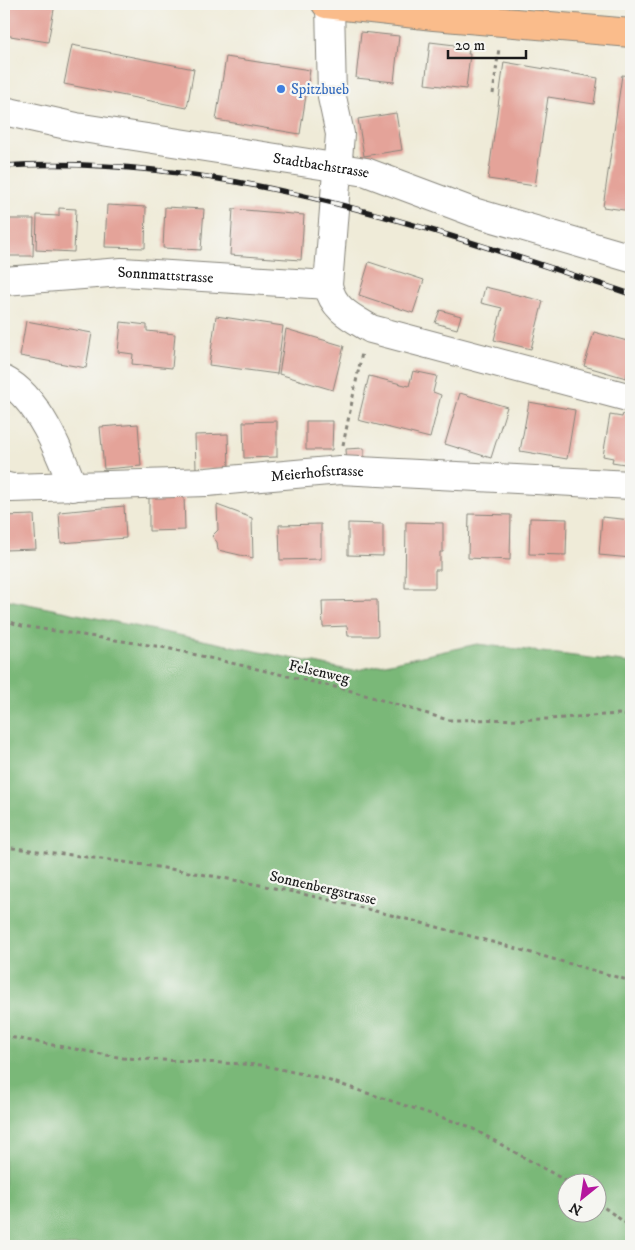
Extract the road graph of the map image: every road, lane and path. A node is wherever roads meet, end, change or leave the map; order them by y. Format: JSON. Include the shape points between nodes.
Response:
{"nodes":[{"id":1,"x":328,"y":4,"type":"edge"},
{"id":2,"x":631,"y":33,"type":"edge"},
{"id":3,"x":499,"y":45,"type":"dead end"},
{"id":4,"x":493,"y":94,"type":"dead end"},
{"id":5,"x":4,"y":111,"type":"edge"},
{"id":6,"x":338,"y":167,"type":"junction"},
{"id":7,"x":631,"y":258,"type":"edge"},
{"id":8,"x":4,"y":281,"type":"edge"},
{"id":9,"x":328,"y":285,"type":"junction"},
{"id":10,"x":371,"y":329,"type":"junction"},
{"id":11,"x":4,"y":380,"type":"edge"},
{"id":12,"x":631,"y":398,"type":"edge"},
{"id":13,"x":340,"y":470,"type":"junction"},
{"id":14,"x":631,"y":485,"type":"edge"},
{"id":15,"x":4,"y":486,"type":"edge"},
{"id":16,"x":73,"y":488,"type":"junction"},
{"id":17,"x":4,"y":620,"type":"edge"},
{"id":18,"x":631,"y":716,"type":"edge"},
{"id":19,"x":4,"y":847,"type":"edge"},
{"id":20,"x":631,"y":981,"type":"edge"},
{"id":21,"x":4,"y":1036,"type":"edge"},
{"id":22,"x":558,"y":1176,"type":"edge"},
{"id":23,"x":608,"y":1210,"type":"edge"},
{"id":24,"x":631,"y":1227,"type":"edge"}],
"edges":[{"from":1,"to":2,"type":"main road"},
{"from":1,"to":6,"type":"street","via":[[332,97],[340,134]]},
{"from":3,"to":4,"type":"path"},
{"from":5,"to":6,"type":"street","name":"Stadtbachstrasse","via":[[76,127]]},
{"from":6,"to":7,"type":"street","name":"Stadtbachstrasse","via":[[389,180],[473,212]]},
{"from":6,"to":9,"type":"street"},
{"from":8,"to":9,"type":"street","name":"Sonnmattstrasse","via":[[122,272]]},
{"from":9,"to":10,"type":"street","via":[[330,298],[342,312]]},
{"from":10,"to":12,"type":"street"},
{"from":10,"to":13,"type":"path","via":[[364,343]]},
{"from":11,"to":16,"type":"street","via":[[24,395],[36,412],[60,453]]},
{"from":13,"to":14,"type":"street","name":"Meierhofstrasse"},
{"from":13,"to":16,"type":"street","name":"Meierhofstrasse","via":[[207,482]]},
{"from":15,"to":16,"type":"street","name":"Meierhofstrasse"},
{"from":17,"to":18,"type":"path","name":"Felsenweg","via":[[22,626],[162,647],[348,690],[448,720]]},
{"from":19,"to":20,"type":"path","name":"Sonnenbergstrasse","via":[[240,881],[417,921]]},
{"from":21,"to":22,"type":"path","via":[[123,1058],[261,1064],[321,1078],[468,1126]]},
{"from":23,"to":24,"type":"path"}]}
